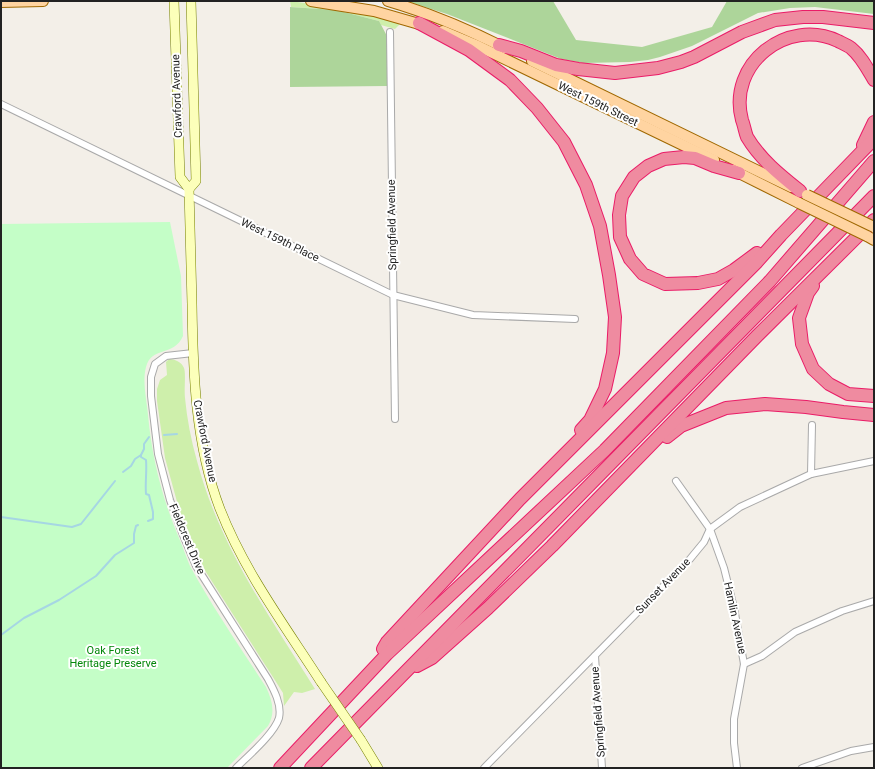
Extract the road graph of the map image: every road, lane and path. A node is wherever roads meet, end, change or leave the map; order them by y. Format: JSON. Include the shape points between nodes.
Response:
{"nodes":[{"id":1,"x":43,"y":1,"type":"edge"},
{"id":2,"x":174,"y":1,"type":"edge"},
{"id":3,"x":191,"y":1,"type":"edge"},
{"id":4,"x":311,"y":1,"type":"edge"},
{"id":5,"x":388,"y":1,"type":"edge"},
{"id":6,"x":1,"y":2,"type":"edge"},
{"id":7,"x":419,"y":23,"type":"junction"},
{"id":8,"x":874,"y":23,"type":"edge"},
{"id":9,"x":390,"y":32,"type":"dead end"},
{"id":10,"x":500,"y":45,"type":"junction"},
{"id":11,"x":874,"y":80,"type":"edge"},
{"id":12,"x":1,"y":104,"type":"edge"},
{"id":13,"x":874,"y":122,"type":"edge"},
{"id":14,"x":874,"y":139,"type":"edge"},
{"id":15,"x":856,"y":157,"type":"junction"},
{"id":16,"x":874,"y":161,"type":"edge"},
{"id":17,"x":739,"y":173,"type":"junction"},
{"id":18,"x":189,"y":192,"type":"junction"},
{"id":19,"x":802,"y":196,"type":"junction"},
{"id":20,"x":874,"y":196,"type":"edge"},
{"id":21,"x":874,"y":220,"type":"edge"},
{"id":22,"x":874,"y":228,"type":"edge"},
{"id":23,"x":781,"y":235,"type":"junction"},
{"id":24,"x":870,"y":238,"type":"edge"},
{"id":25,"x":837,"y":258,"type":"junction"},
{"id":26,"x":393,"y":295,"type":"junction"},
{"id":27,"x":575,"y":319,"type":"dead end"},
{"id":28,"x":193,"y":353,"type":"junction"},
{"id":29,"x":874,"y":396,"type":"edge"},
{"id":30,"x":874,"y":415,"type":"edge"},
{"id":31,"x":395,"y":419,"type":"dead end"},
{"id":32,"x":812,"y":425,"type":"dead end"},
{"id":33,"x":874,"y":461,"type":"edge"},
{"id":34,"x":811,"y":474,"type":"junction"},
{"id":35,"x":543,"y":477,"type":"junction"},
{"id":36,"x":616,"y":480,"type":"junction"},
{"id":37,"x":676,"y":481,"type":"dead end"},
{"id":38,"x":710,"y":529,"type":"junction"},
{"id":39,"x":874,"y":601,"type":"edge"},
{"id":40,"x":595,"y":656,"type":"junction"},
{"id":41,"x":744,"y":664,"type":"junction"},
{"id":42,"x":404,"y":674,"type":"junction"},
{"id":43,"x":360,"y":683,"type":"junction"},
{"id":44,"x":874,"y":748,"type":"edge"},
{"id":45,"x":236,"y":768,"type":"edge"},
{"id":46,"x":280,"y":768,"type":"edge"},
{"id":47,"x":311,"y":768,"type":"edge"},
{"id":48,"x":378,"y":768,"type":"edge"},
{"id":49,"x":484,"y":768,"type":"edge"},
{"id":50,"x":602,"y":768,"type":"edge"},
{"id":51,"x":737,"y":768,"type":"edge"},
{"id":52,"x":802,"y":768,"type":"edge"}],
"edges":[{"from":1,"to":6,"type":"main road"},
{"from":2,"to":18,"type":"main road","name":"Crawford Avenue","via":[[180,177]]},
{"from":3,"to":18,"type":"main road","name":"Crawford Avenue","via":[[196,181]]},
{"from":4,"to":7,"type":"main road","name":"West 159th Street","via":[[374,11]]},
{"from":5,"to":10,"type":"main road","name":"West 159th Street","via":[[417,9]]},
{"from":7,"to":17,"type":"main road","name":"West 159th Street","via":[[476,45]]},
{"from":7,"to":35,"type":"highway","via":[[469,50],[510,80],[537,108],[564,142],[586,185],[600,226],[615,317],[613,353],[605,389],[590,420]]},
{"from":8,"to":10,"type":"highway","via":[[823,17],[776,20],[742,32],[681,62],[658,68],[615,73],[556,65]]},
{"from":9,"to":26,"type":"street","name":"Springfield Avenue"},
{"from":10,"to":19,"type":"main road","name":"West 159th Street"},
{"from":11,"to":19,"type":"highway","via":[[862,59],[850,47],[828,37],[804,34],[779,41],[759,55],[744,76],[740,112],[747,136],[768,164]]},
{"from":12,"to":18,"type":"street","name":"West 159th Place"},
{"from":13,"to":15,"type":"highway"},
{"from":14,"to":15,"type":"highway"},
{"from":15,"to":23,"type":"highway"},
{"from":16,"to":43,"type":"highway","via":[[770,281],[605,450],[387,654]]},
{"from":17,"to":19,"type":"main road","name":"West 159th Street"},
{"from":17,"to":23,"type":"highway","via":[[695,158],[684,157],[664,159],[641,171],[622,196],[619,215],[620,237],[630,259],[643,274],[665,284],[698,283],[718,279],[734,270]]},
{"from":18,"to":26,"type":"street","name":"West 159th Place"},
{"from":18,"to":28,"type":"main road","name":"Crawford Avenue"},
{"from":19,"to":22,"type":"main road","name":"West 159th Street","bridge":true},
{"from":19,"to":24,"type":"main road","name":"West 159th Street","bridge":true},
{"from":20,"to":42,"type":"highway"},
{"from":21,"to":25,"type":"highway"},
{"from":23,"to":35,"type":"highway"},
{"from":25,"to":29,"type":"highway","via":[[808,293],[799,318],[802,344],[813,369],[829,384],[848,394]]},
{"from":25,"to":36,"type":"highway"},
{"from":26,"to":27,"type":"street","name":"West 159th Place","via":[[473,314]]},
{"from":26,"to":31,"type":"street","name":"Springfield Avenue"},
{"from":28,"to":45,"type":"street","name":"Fieldcrest Drive","via":[[166,356],[155,364],[151,377],[151,396],[158,454],[170,500],[196,566],[268,679],[276,693],[279,709],[279,717],[273,729]]},
{"from":28,"to":48,"type":"main road","name":"Crawford Avenue","bridge":true,"via":[[197,409],[207,465],[220,509],[239,550],[261,588]]},
{"from":30,"to":36,"type":"highway","via":[[765,404],[726,408],[681,426]]},
{"from":32,"to":34,"type":"street"},
{"from":33,"to":34,"type":"street","name":"Sunset Avenue"},
{"from":34,"to":38,"type":"street","name":"Sunset Avenue","via":[[740,507]]},
{"from":35,"to":43,"type":"highway","via":[[387,642]]},
{"from":36,"to":42,"type":"highway","via":[[488,608],[432,658]]},
{"from":37,"to":38,"type":"street","name":"Hamlin Avenue"},
{"from":38,"to":40,"type":"street","name":"Sunset Avenue","via":[[704,542],[690,559]]},
{"from":38,"to":41,"type":"street","name":"Hamlin Avenue","via":[[724,568]]},
{"from":39,"to":41,"type":"street","via":[[842,611],[795,632],[762,656]]},
{"from":40,"to":49,"type":"street","name":"Sunset Avenue"},
{"from":40,"to":50,"type":"street","name":"Springfield Avenue"},
{"from":41,"to":51,"type":"street","name":"Hamlin Avenue","via":[[734,719]]},
{"from":42,"to":47,"type":"highway"},
{"from":43,"to":46,"type":"highway"},
{"from":44,"to":52,"type":"street","via":[[851,751]]}]}
